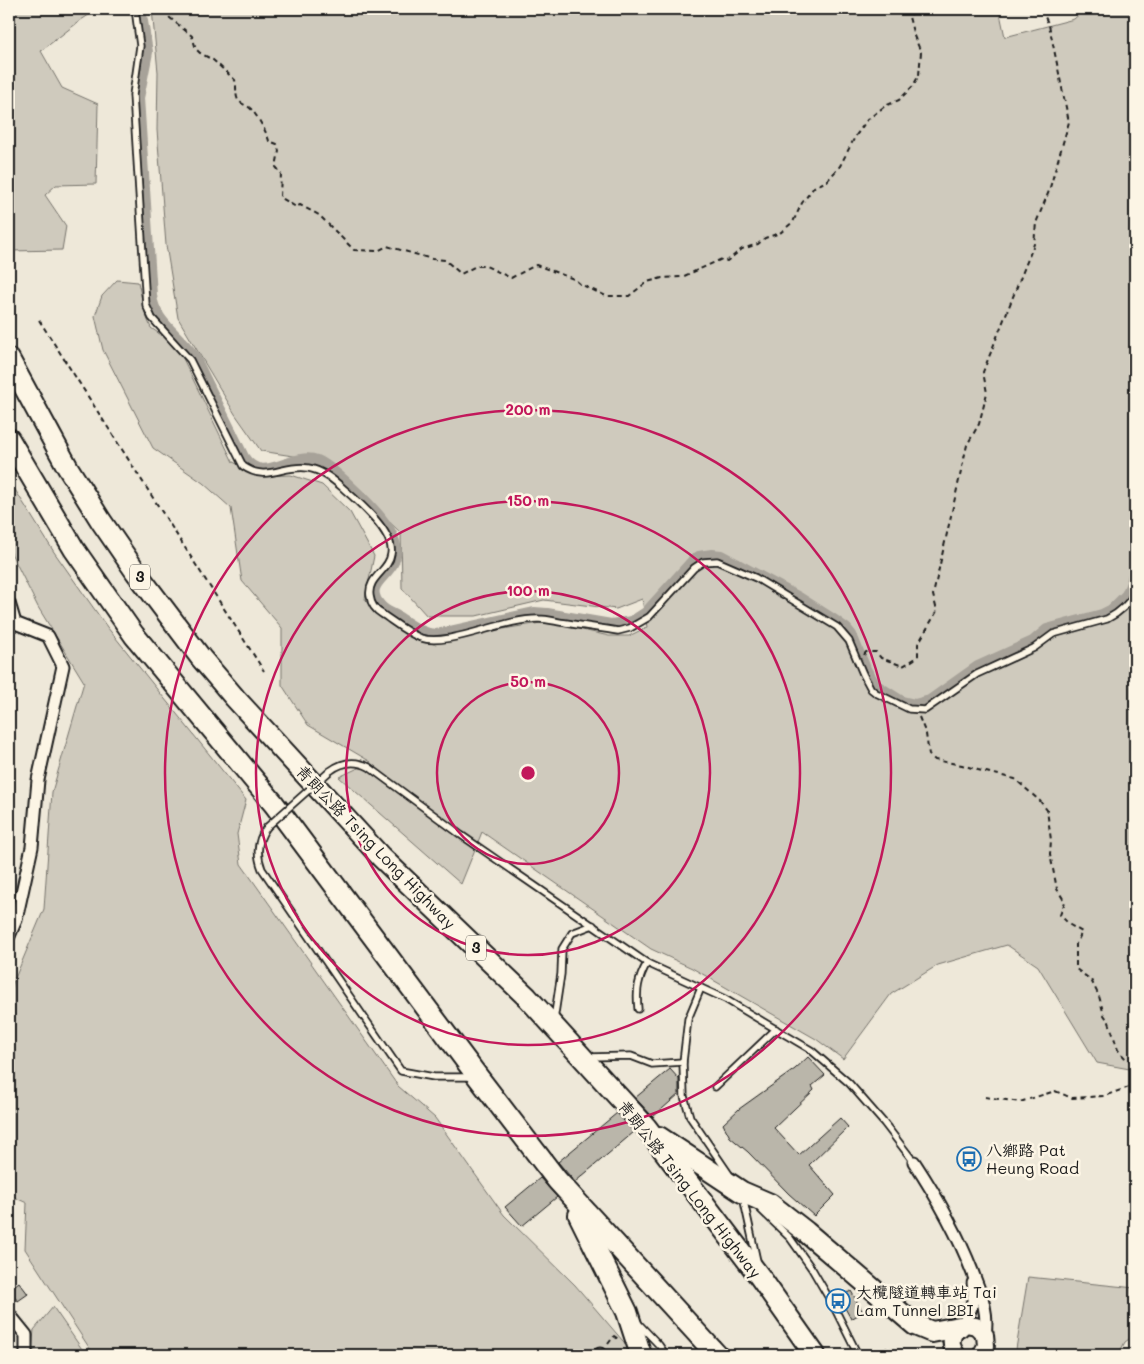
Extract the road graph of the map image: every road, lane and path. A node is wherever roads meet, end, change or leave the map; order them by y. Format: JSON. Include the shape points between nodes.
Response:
{"nodes":[{"id":1,"x":135,"y":9,"type":"edge"},
{"id":2,"x":165,"y":9,"type":"edge"},
{"id":3,"x":915,"y":9,"type":"edge"},
{"id":4,"x":1041,"y":9,"type":"edge"},
{"id":5,"x":39,"y":320,"type":"dead end"},
{"id":6,"x":9,"y":359,"type":"edge"},
{"id":7,"x":9,"y":439,"type":"edge"},
{"id":8,"x":1135,"y":592,"type":"edge"},
{"id":9,"x":9,"y":603,"type":"edge"},
{"id":10,"x":12,"y":625,"type":"edge"},
{"id":11,"x":864,"y":655,"type":"dead end"},
{"id":12,"x":264,"y":671,"type":"dead end"},
{"id":13,"x":917,"y":710,"type":"junction"},
{"id":14,"x":593,"y":925,"type":"junction"},
{"id":15,"x":9,"y":936,"type":"edge"},
{"id":16,"x":647,"y":962,"type":"junction"},
{"id":17,"x":701,"y":988,"type":"junction"},
{"id":18,"x":638,"y":1009,"type":"dead end"},
{"id":19,"x":553,"y":1026,"type":"junction"},
{"id":20,"x":776,"y":1028,"type":"junction"},
{"id":21,"x":582,"y":1057,"type":"junction"},
{"id":22,"x":683,"y":1062,"type":"junction"},
{"id":23,"x":1135,"y":1063,"type":"edge"},
{"id":24,"x":478,"y":1077,"type":"junction"},
{"id":25,"x":1135,"y":1085,"type":"edge"},
{"id":26,"x":715,"y":1088,"type":"dead end"},
{"id":27,"x":985,"y":1097,"type":"dead end"},
{"id":28,"x":646,"y":1128,"type":"junction"},
{"id":29,"x":914,"y":1162,"type":"joint"},
{"id":30,"x":742,"y":1192,"type":"junction"},
{"id":31,"x":568,"y":1194,"type":"junction"},
{"id":32,"x":972,"y":1273,"type":"junction"},
{"id":33,"x":760,"y":1277,"type":"junction"},
{"id":34,"x":627,"y":1312,"type":"junction"},
{"id":35,"x":9,"y":1314,"type":"edge"},
{"id":36,"x":961,"y":1326,"type":"junction"},
{"id":37,"x":986,"y":1337,"type":"junction"},
{"id":38,"x":622,"y":1341,"type":"dead end"},
{"id":39,"x":26,"y":1355,"type":"edge"},
{"id":40,"x":600,"y":1355,"type":"edge"},
{"id":41,"x":640,"y":1355,"type":"edge"},
{"id":42,"x":666,"y":1355,"type":"edge"},
{"id":43,"x":717,"y":1355,"type":"edge"},
{"id":44,"x":815,"y":1355,"type":"edge"},
{"id":45,"x":858,"y":1355,"type":"edge"},
{"id":46,"x":875,"y":1355,"type":"edge"},
{"id":47,"x":898,"y":1355,"type":"edge"},
{"id":48,"x":957,"y":1355,"type":"edge"},
{"id":49,"x":981,"y":1355,"type":"edge"},
{"id":50,"x":990,"y":1355,"type":"edge"}],
"edges":[{"from":1,"to":13,"type":"lane","via":[[140,46],[133,94],[146,305],[156,322],[190,360],[243,466],[258,474],[296,468],[316,470],[344,489],[380,524],[392,554],[370,586],[370,601],[378,612],[415,636],[431,640],[509,622],[539,619],[618,631],[648,617],[694,568],[703,562],[717,561],[756,578],[837,627],[849,641],[871,688],[901,707]]},
{"from":2,"to":3,"type":"path","via":[[170,18],[192,36],[196,49],[235,80],[238,99],[243,106],[250,108],[266,130],[269,141],[277,144],[280,197],[319,215],[354,250],[378,251],[387,246],[400,248],[445,260],[461,274],[476,266],[486,266],[511,278],[536,265],[574,279],[606,296],[629,296],[647,282],[682,277],[722,258],[727,261],[742,249],[787,228],[814,187],[827,181],[840,166],[867,120],[899,100],[913,86],[919,75],[921,52],[909,16]]},
{"from":4,"to":11,"type":"path","via":[[1049,25],[1069,122],[1036,223],[1034,244],[984,372],[987,393],[979,424],[967,445],[933,595],[937,611],[918,644],[918,657],[903,666],[881,658],[876,652]]},
{"from":5,"to":12,"type":"path"},
{"from":6,"to":19,"type":"highway","name":"青朗公路 Tsing Long Highway","number":"3","via":[[68,468],[101,521],[201,658],[382,858]]},
{"from":7,"to":24,"type":"highway","number":"3","via":[[74,549],[134,634],[274,804]]},
{"from":8,"to":13,"type":"lane","via":[[1114,616],[1053,634],[1034,648],[976,674],[930,708]]},
{"from":9,"to":10,"type":"street"},
{"from":10,"to":15,"type":"street","via":[[48,636],[63,666],[38,780],[32,847],[16,920]]},
{"from":13,"to":23,"type":"path","via":[[926,734],[929,755],[935,760],[1015,779],[1047,810],[1050,854],[1057,889],[1065,902],[1060,915],[1082,932],[1076,944],[1076,969],[1091,980],[1118,1050]]},
{"from":14,"to":16,"type":"lane"},
{"from":14,"to":19,"type":"lane","via":[[572,933],[562,949]]},
{"from":14,"to":24,"type":"lane","bridge":true,"via":[[461,836],[364,765],[354,762],[339,765],[267,827],[260,837],[258,849],[262,869],[401,1071],[434,1077]]},
{"from":16,"to":17,"type":"lane"},
{"from":16,"to":18,"type":"lane","via":[[637,991]]},
{"from":17,"to":20,"type":"lane"},
{"from":17,"to":22,"type":"lane","via":[[688,1019]]},
{"from":19,"to":21,"type":"highway","name":"青朗公路 Tsing Long Highway","number":"3"},
{"from":20,"to":26,"type":"lane"},
{"from":20,"to":29,"type":"lane","via":[[811,1050],[849,1083]]},
{"from":21,"to":22,"type":"lane","via":[[631,1056],[652,1064]]},
{"from":21,"to":28,"type":"highway","name":"青朗公路 Tsing Long Highway","number":"3"},
{"from":22,"to":30,"type":"lane","via":[[684,1096],[690,1117]]},
{"from":24,"to":31,"type":"highway","number":"3"},
{"from":25,"to":27,"type":"path","via":[[1104,1096],[1072,1098],[1055,1090],[1020,1102]]},
{"from":28,"to":30,"type":"highway"},
{"from":28,"to":33,"type":"highway","name":"青朗公路 Tsing Long Highway","number":"3"},
{"from":29,"to":32,"type":"street","via":[[942,1206],[964,1249]]},
{"from":30,"to":33,"type":"lane"},
{"from":30,"to":36,"type":"highway","via":[[770,1204],[915,1325],[932,1332]]},
{"from":30,"to":45,"type":"lane","via":[[790,1238],[824,1290]]},
{"from":31,"to":34,"type":"highway"},
{"from":31,"to":43,"type":"highway","number":"3"},
{"from":32,"to":36,"type":"street","via":[[974,1299]]},
{"from":32,"to":37,"type":"street","via":[[981,1291]]},
{"from":33,"to":44,"type":"highway","name":"青朗公路 Tsing Long Highway","number":"3"},
{"from":34,"to":41,"type":"highway"},
{"from":34,"to":42,"type":"lane"},
{"from":35,"to":39,"type":"street","via":[[26,1335]]},
{"from":36,"to":37,"type":"main road","via":[[976,1326]]},
{"from":36,"to":48,"type":"main road","via":[[951,1343]]},
{"from":37,"to":49,"type":"main road"},
{"from":37,"to":50,"type":"main road"},
{"from":38,"to":40,"type":"path","via":[[614,1336]]},
{"from":46,"to":47,"type":"path","via":[[889,1347]]}]}
